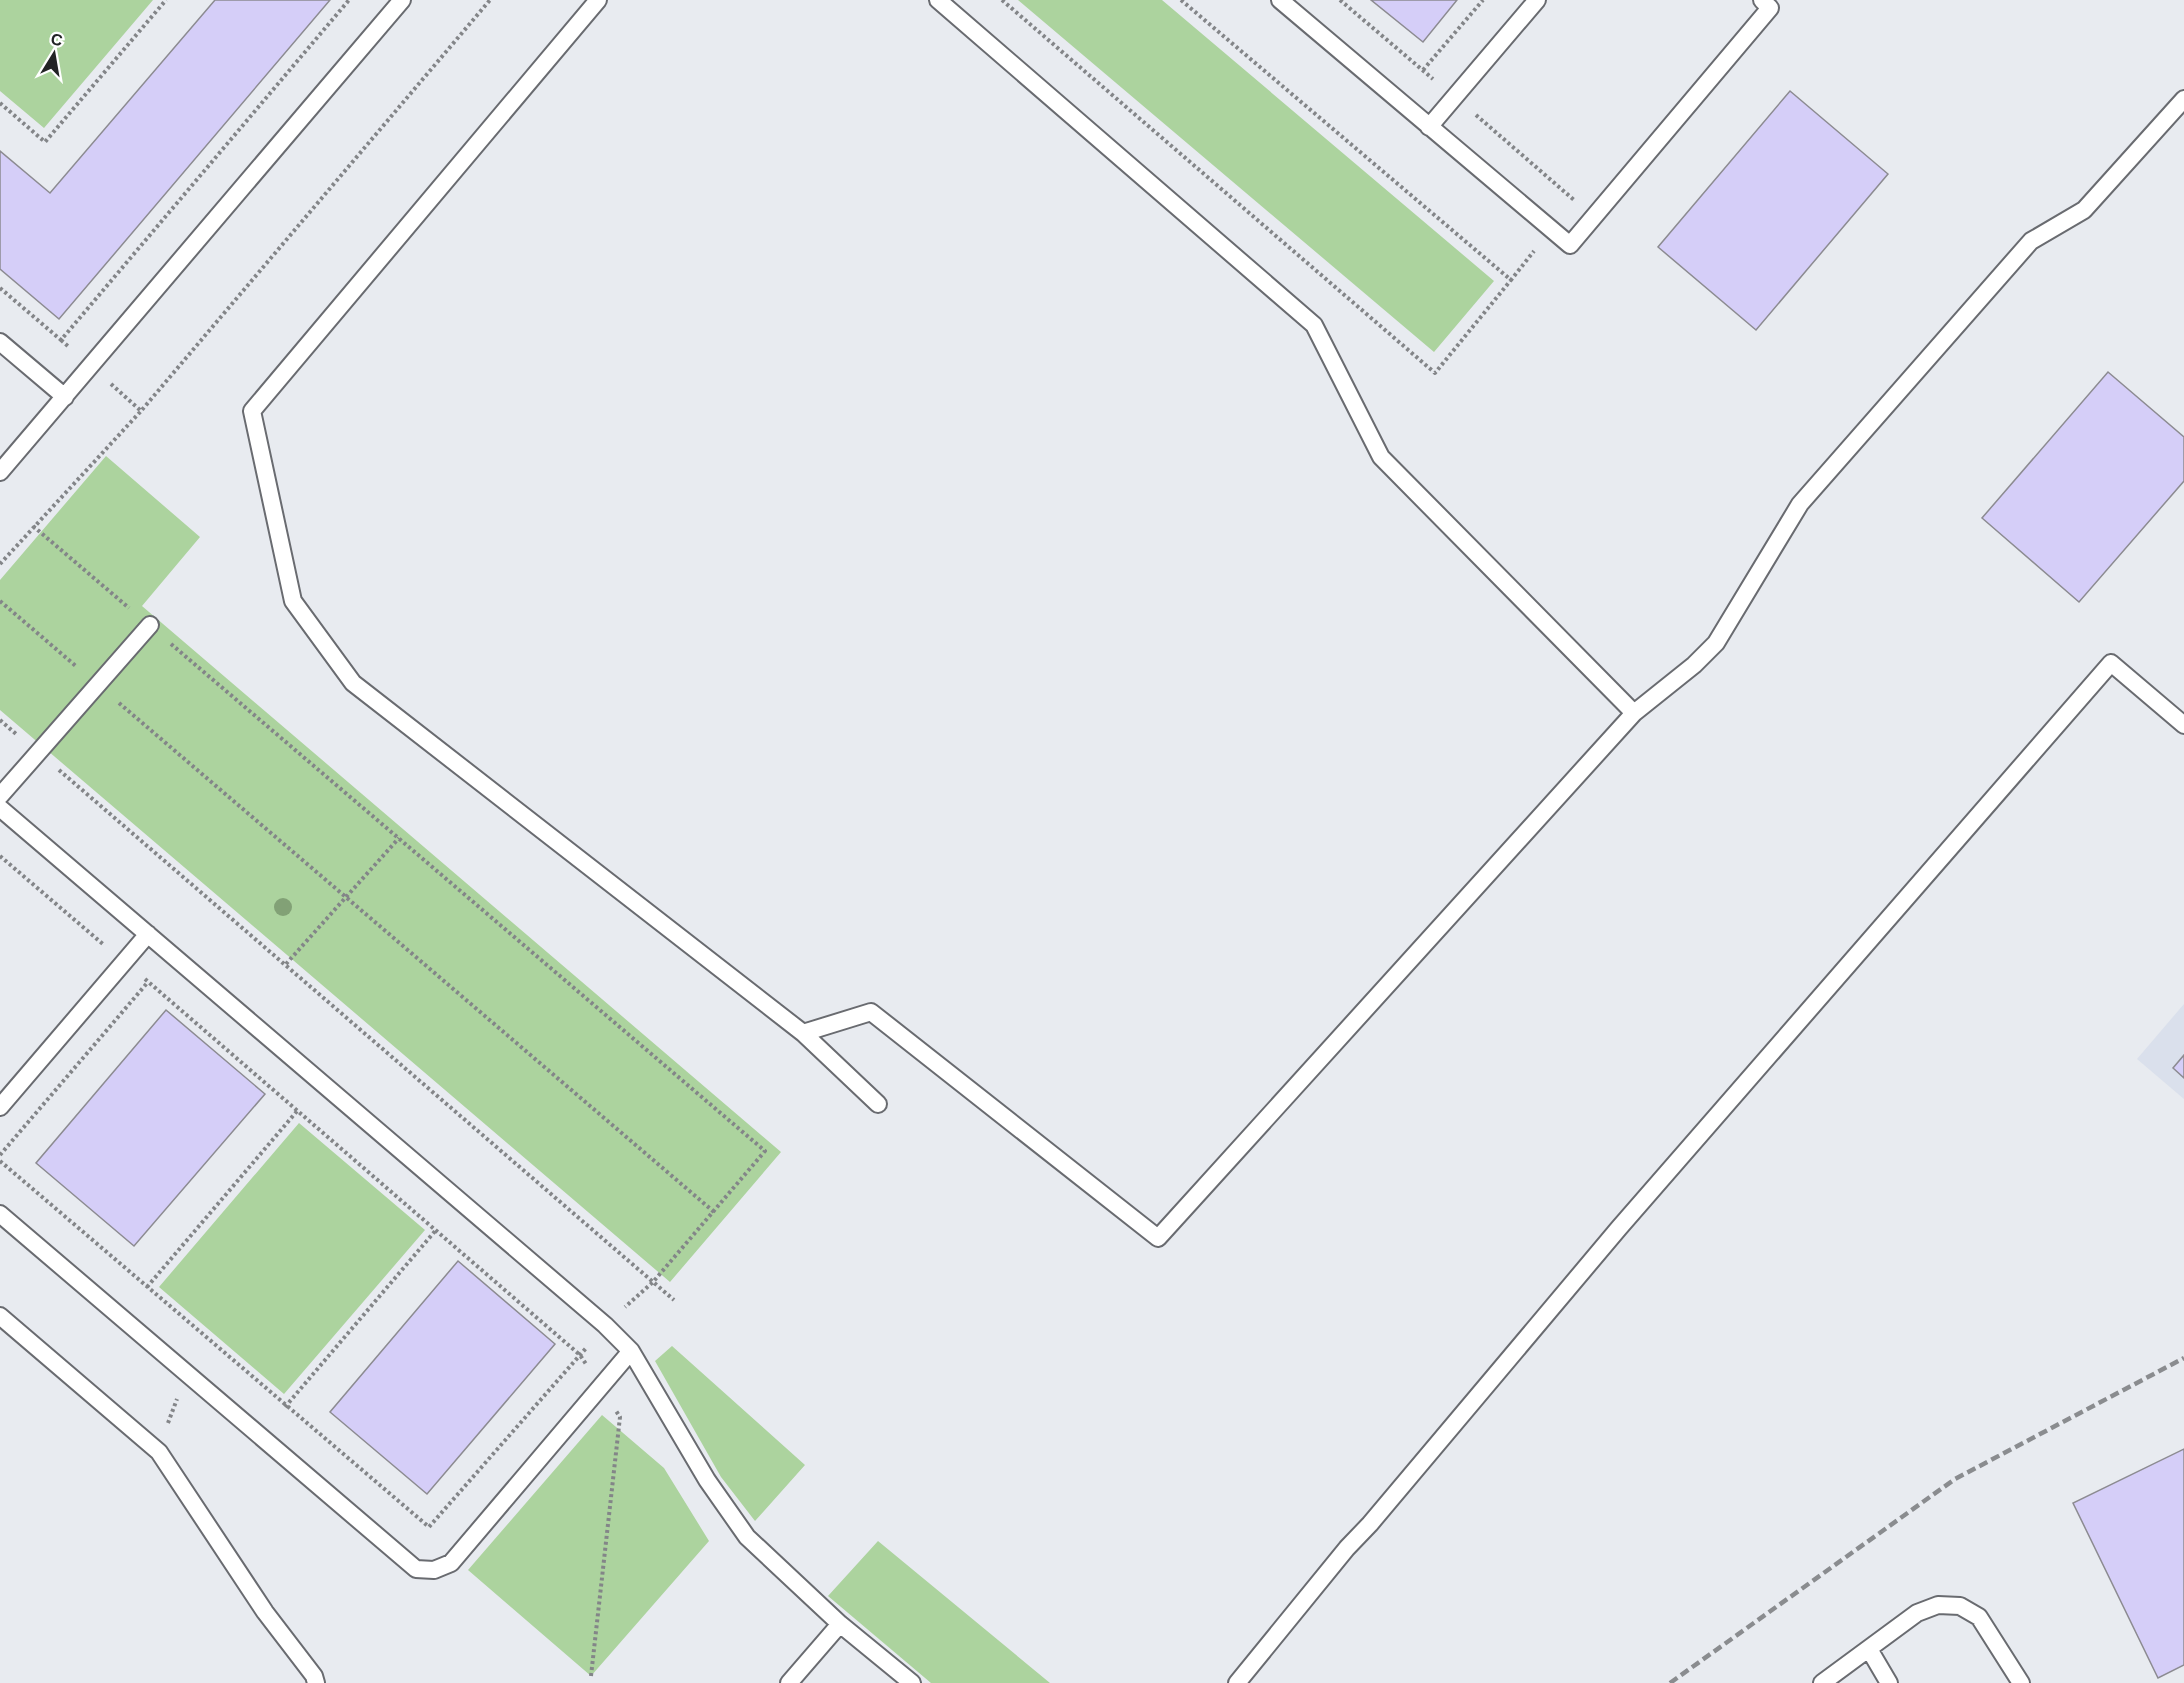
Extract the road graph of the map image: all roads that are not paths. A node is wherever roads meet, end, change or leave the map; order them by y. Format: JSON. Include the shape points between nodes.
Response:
{"nodes":[{"id":1,"x":402,"y":0,"type":"edge"},
{"id":2,"x":598,"y":0,"type":"edge"},
{"id":3,"x":938,"y":0,"type":"edge"},
{"id":4,"x":1280,"y":0,"type":"edge"},
{"id":5,"x":1537,"y":0,"type":"edge"},
{"id":6,"x":1761,"y":0,"type":"edge"},
{"id":7,"x":2184,"y":99,"type":"edge"},
{"id":8,"x":1429,"y":128,"type":"junction"},
{"id":9,"x":0,"y":342,"type":"edge"},
{"id":10,"x":65,"y":397,"type":"junction"},
{"id":11,"x":0,"y":472,"type":"edge"},
{"id":12,"x":150,"y":625,"type":"road end"},
{"id":13,"x":1634,"y":712,"type":"junction"},
{"id":14,"x":2184,"y":725,"type":"edge"},
{"id":15,"x":0,"y":796,"type":"edge"},
{"id":16,"x":0,"y":808,"type":"edge"},
{"id":17,"x":148,"y":934,"type":"junction"},
{"id":18,"x":803,"y":1033,"type":"junction"},
{"id":19,"x":878,"y":1104,"type":"dead end"},
{"id":20,"x":0,"y":1107,"type":"edge"},
{"id":21,"x":0,"y":1214,"type":"edge"},
{"id":22,"x":0,"y":1316,"type":"edge"},
{"id":23,"x":631,"y":1351,"type":"junction"},
{"id":24,"x":840,"y":1624,"type":"junction"},
{"id":25,"x":1869,"y":1649,"type":"junction"},
{"id":26,"x":316,"y":1683,"type":"edge"},
{"id":27,"x":789,"y":1683,"type":"edge"},
{"id":28,"x":912,"y":1683,"type":"edge"},
{"id":29,"x":1237,"y":1683,"type":"edge"},
{"id":30,"x":1822,"y":1683,"type":"edge"},
{"id":31,"x":1889,"y":1683,"type":"edge"},
{"id":32,"x":2021,"y":1683,"type":"edge"}],
"edges":[{"from":1,"to":10,"type":"lane"},
{"from":2,"to":18,"type":"lane","via":[[252,411],[293,601],[353,683]]},
{"from":3,"to":13,"type":"lane","via":[[1314,325],[1381,457]]},
{"from":4,"to":8,"type":"lane"},
{"from":5,"to":8,"type":"lane"},
{"from":6,"to":8,"type":"lane","via":[[1770,8],[1570,245]]},
{"from":7,"to":13,"type":"lane","via":[[2084,210],[2031,241],[1800,504],[1716,643]]},
{"from":9,"to":10,"type":"lane"},
{"from":10,"to":11,"type":"lane"},
{"from":12,"to":15,"type":"lane"},
{"from":13,"to":18,"type":"lane","via":[[1158,1238],[871,1012]]},
{"from":14,"to":29,"type":"lane","via":[[2111,663],[1618,1228]]},
{"from":16,"to":17,"type":"lane"},
{"from":17,"to":20,"type":"lane"},
{"from":17,"to":23,"type":"lane"},
{"from":18,"to":19,"type":"lane"},
{"from":21,"to":23,"type":"lane","via":[[416,1569],[434,1570],[452,1563]]},
{"from":22,"to":26,"type":"lane","via":[[159,1452]]},
{"from":23,"to":24,"type":"lane","via":[[707,1480],[747,1537]]},
{"from":24,"to":27,"type":"lane"},
{"from":24,"to":28,"type":"lane"},
{"from":25,"to":30,"type":"lane"},
{"from":25,"to":31,"type":"lane"},
{"from":25,"to":32,"type":"lane","via":[[1917,1613],[1938,1605],[1960,1606],[1979,1617]]}]}
